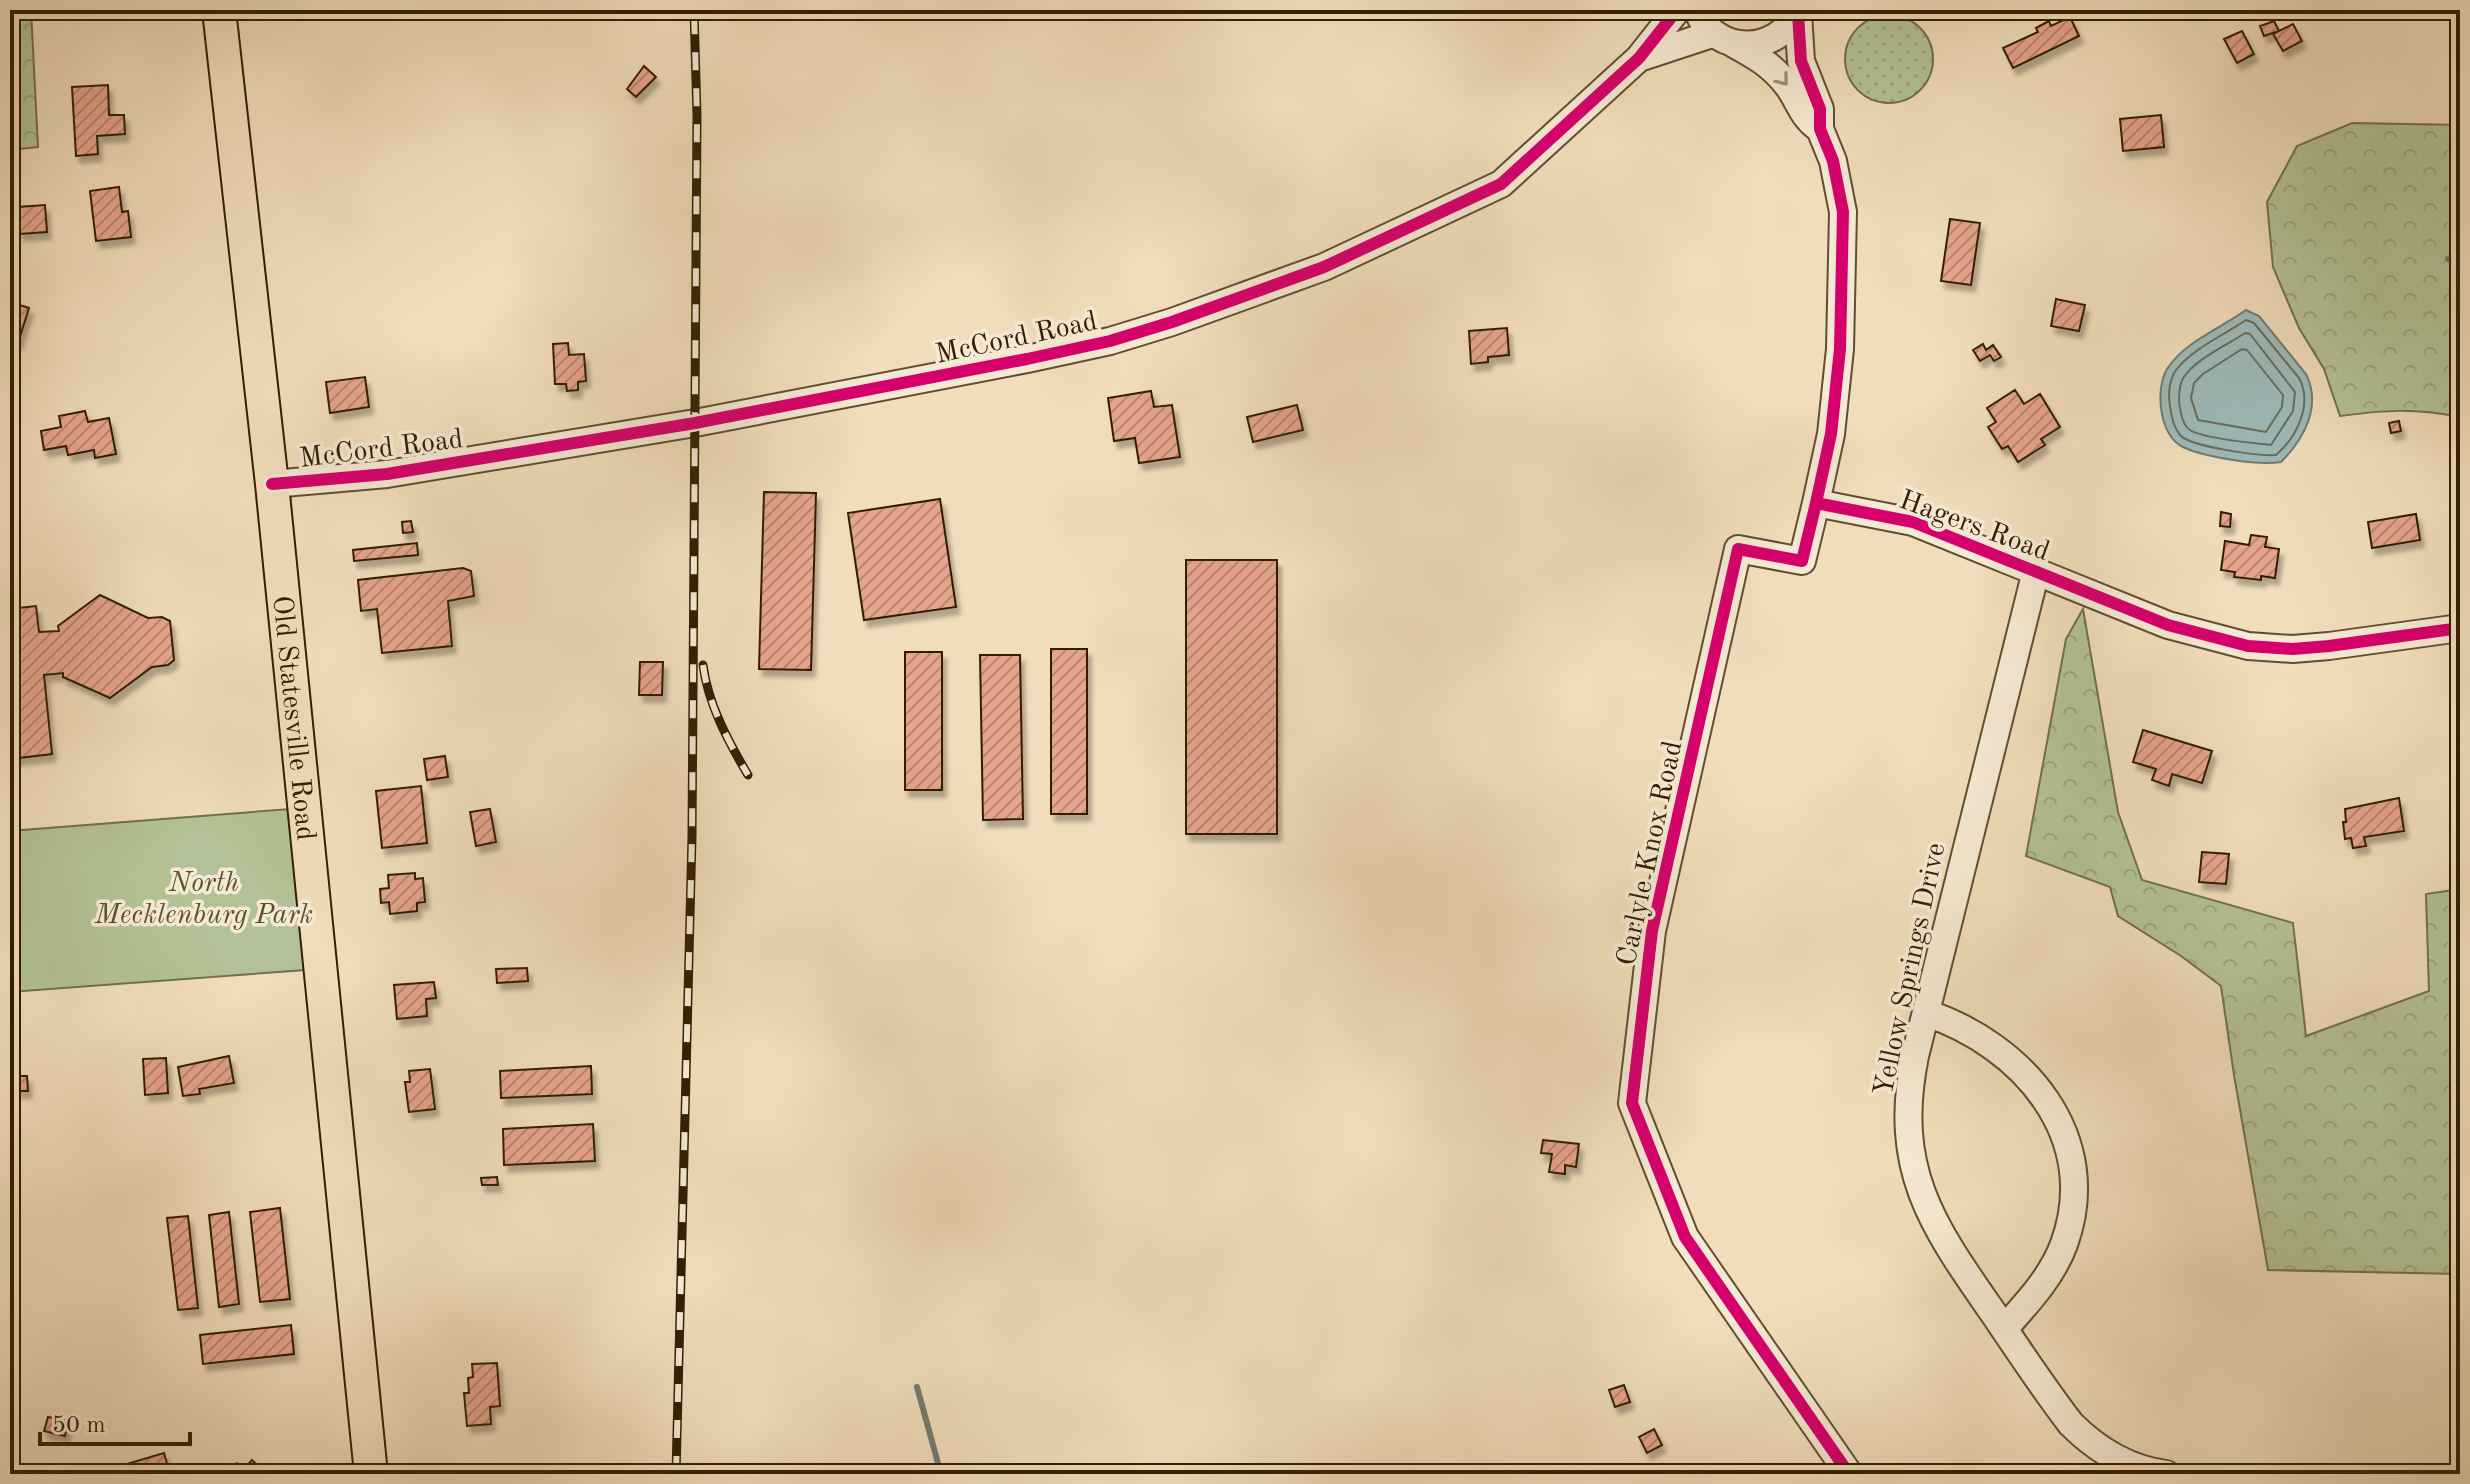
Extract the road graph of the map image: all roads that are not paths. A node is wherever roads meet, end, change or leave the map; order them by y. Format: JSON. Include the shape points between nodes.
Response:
{"nodes":[{"id":1,"x":219,"y":10,"type":"edge"},
{"id":2,"x":1677,"y":10,"type":"edge"},
{"id":3,"x":1697,"y":10,"type":"edge"},
{"id":4,"x":1799,"y":12,"type":"edge"},
{"id":5,"x":1722,"y":38,"type":"junction"},
{"id":6,"x":1639,"y":58,"type":"junction"},
{"id":7,"x":1820,"y":129,"type":"junction"},
{"id":8,"x":272,"y":484,"type":"junction"},
{"id":9,"x":1816,"y":503,"type":"junction"},
{"id":10,"x":2036,"y":571,"type":"junction"},
{"id":11,"x":2460,"y":628,"type":"edge"},
{"id":12,"x":1926,"y":1013,"type":"junction"},
{"id":13,"x":2004,"y":1329,"type":"junction"},
{"id":14,"x":371,"y":1474,"type":"edge"},
{"id":15,"x":1849,"y":1474,"type":"edge"},
{"id":16,"x":2166,"y":1474,"type":"edge"}],
"edges":[{"from":1,"to":8,"type":"main road","name":"Old Statesville Road"},
{"from":2,"to":6,"type":"street","name":"McCord Road"},
{"from":3,"to":5,"type":"street"},
{"from":4,"to":5,"type":"street","name":"McCord Road","via":[[1784,32],[1764,43]]},
{"from":4,"to":7,"type":"street","via":[[1801,61],[1820,109]]},
{"from":5,"to":6,"type":"street","name":"McCord Road"},
{"from":5,"to":7,"type":"street","one_way":true,"via":[[1769,64],[1806,118]]},
{"from":6,"to":8,"type":"street","name":"McCord Road","via":[[1501,184],[1324,267],[1172,322],[1027,359],[695,423],[387,474]]},
{"from":7,"to":9,"type":"street","via":[[1843,212],[1843,297],[1831,434]]},
{"from":8,"to":14,"type":"main road","name":"Old Statesville Road"},
{"from":9,"to":10,"type":"street","name":"Hagers Road","via":[[1913,522]]},
{"from":9,"to":15,"type":"street","name":"Carlyle Knox Road","via":[[1802,561],[1738,549],[1652,931],[1632,1103],[1685,1237]]},
{"from":10,"to":11,"type":"street","name":"Hagers Road","via":[[2168,625],[2248,646],[2329,646]]},
{"from":10,"to":12,"type":"street","name":"Yellow Springs Drive"},
{"from":12,"to":13,"type":"street","name":"Yellow Springs Drive","via":[[1909,1099],[1917,1176],[1936,1227]]},
{"from":12,"to":13,"type":"street","via":[[1974,1033],[2017,1065],[2044,1097],[2069,1149],[2073,1206],[2064,1244],[2047,1278]]},
{"from":13,"to":16,"type":"street","name":"Yellow Springs Drive","via":[[2083,1437],[2112,1457]]}]}
